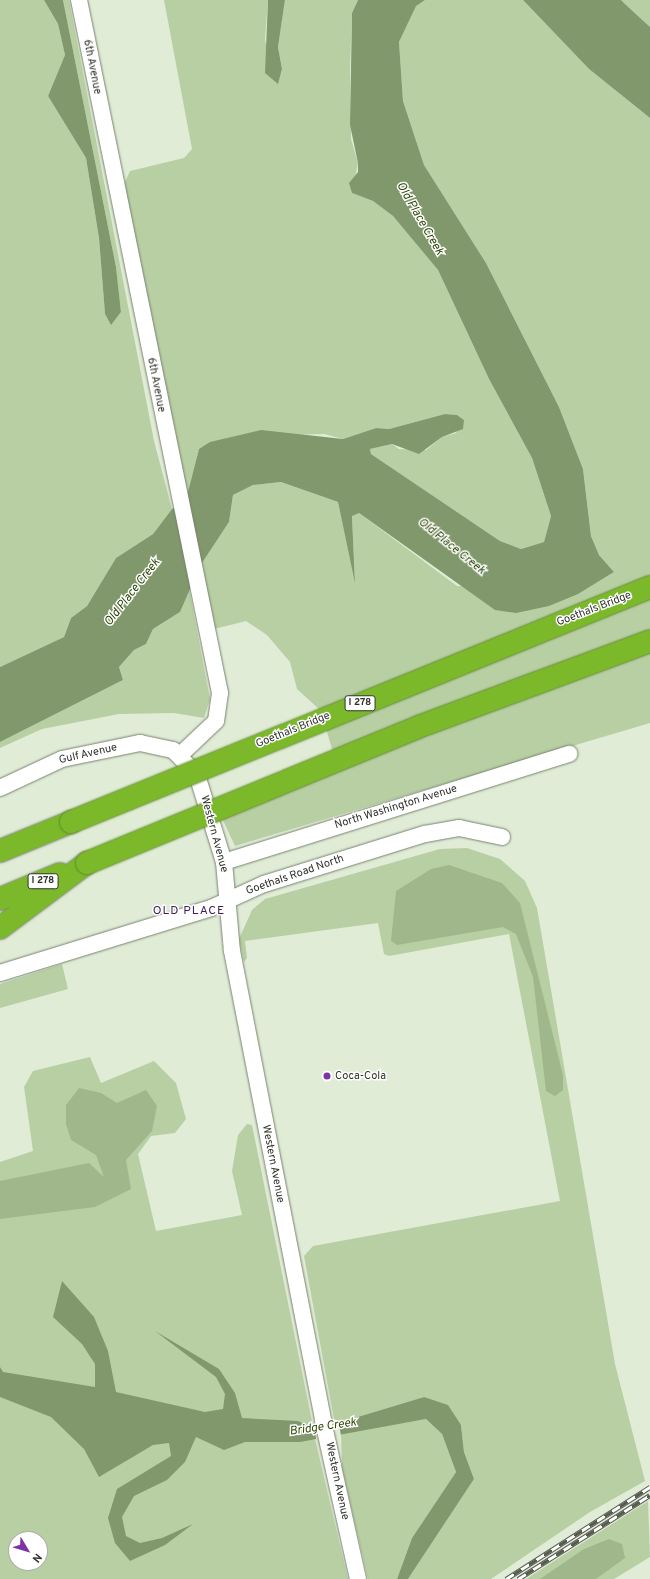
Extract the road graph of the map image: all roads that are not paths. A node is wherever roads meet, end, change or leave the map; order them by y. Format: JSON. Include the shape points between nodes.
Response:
{"nodes":[{"id":1,"x":78,"y":0,"type":"edge"},
{"id":2,"x":650,"y":587,"type":"edge"},
{"id":3,"x":650,"y":641,"type":"edge"},
{"id":4,"x":569,"y":754,"type":"dead end"},
{"id":5,"x":180,"y":755,"type":"junction"},
{"id":6,"x":0,"y":788,"type":"edge"},
{"id":7,"x":502,"y":837,"type":"dead end"},
{"id":8,"x":0,"y":851,"type":"edge"},
{"id":9,"x":224,"y":862,"type":"junction"},
{"id":10,"x":87,"y":863,"type":"junction"},
{"id":11,"x":0,"y":899,"type":"edge"},
{"id":12,"x":229,"y":899,"type":"junction"},
{"id":13,"x":0,"y":928,"type":"edge"},
{"id":14,"x":0,"y":973,"type":"edge"},
{"id":15,"x":358,"y":1579,"type":"edge"}],
"edges":[{"from":1,"to":5,"type":"street","name":"6th Avenue","via":[[198,596],[220,693],[220,708],[216,721]]},
{"from":2,"to":8,"type":"highway","name":"Goethals Bridge","number":"I 278","bridge":true},
{"from":3,"to":10,"type":"highway","number":"I 278","bridge":true,"via":[[418,727]]},
{"from":4,"to":9,"type":"street","name":"North Washington Avenue"},
{"from":5,"to":6,"type":"street","name":"Gulf Avenue","via":[[166,747],[140,743],[90,751],[48,764]]},
{"from":5,"to":9,"type":"street","name":"Western Avenue","via":[[197,775]]},
{"from":7,"to":12,"type":"street","name":"Goethals Road North","via":[[469,829],[442,830],[264,884]]},
{"from":9,"to":12,"type":"street","name":"Western Avenue"},
{"from":10,"to":11,"type":"highway","number":"I 278"},
{"from":10,"to":13,"type":"highway"},
{"from":12,"to":14,"type":"street","name":"Goethals Road North"},
{"from":12,"to":15,"type":"street","name":"Western Avenue","via":[[232,951],[323,1421]]}]}
